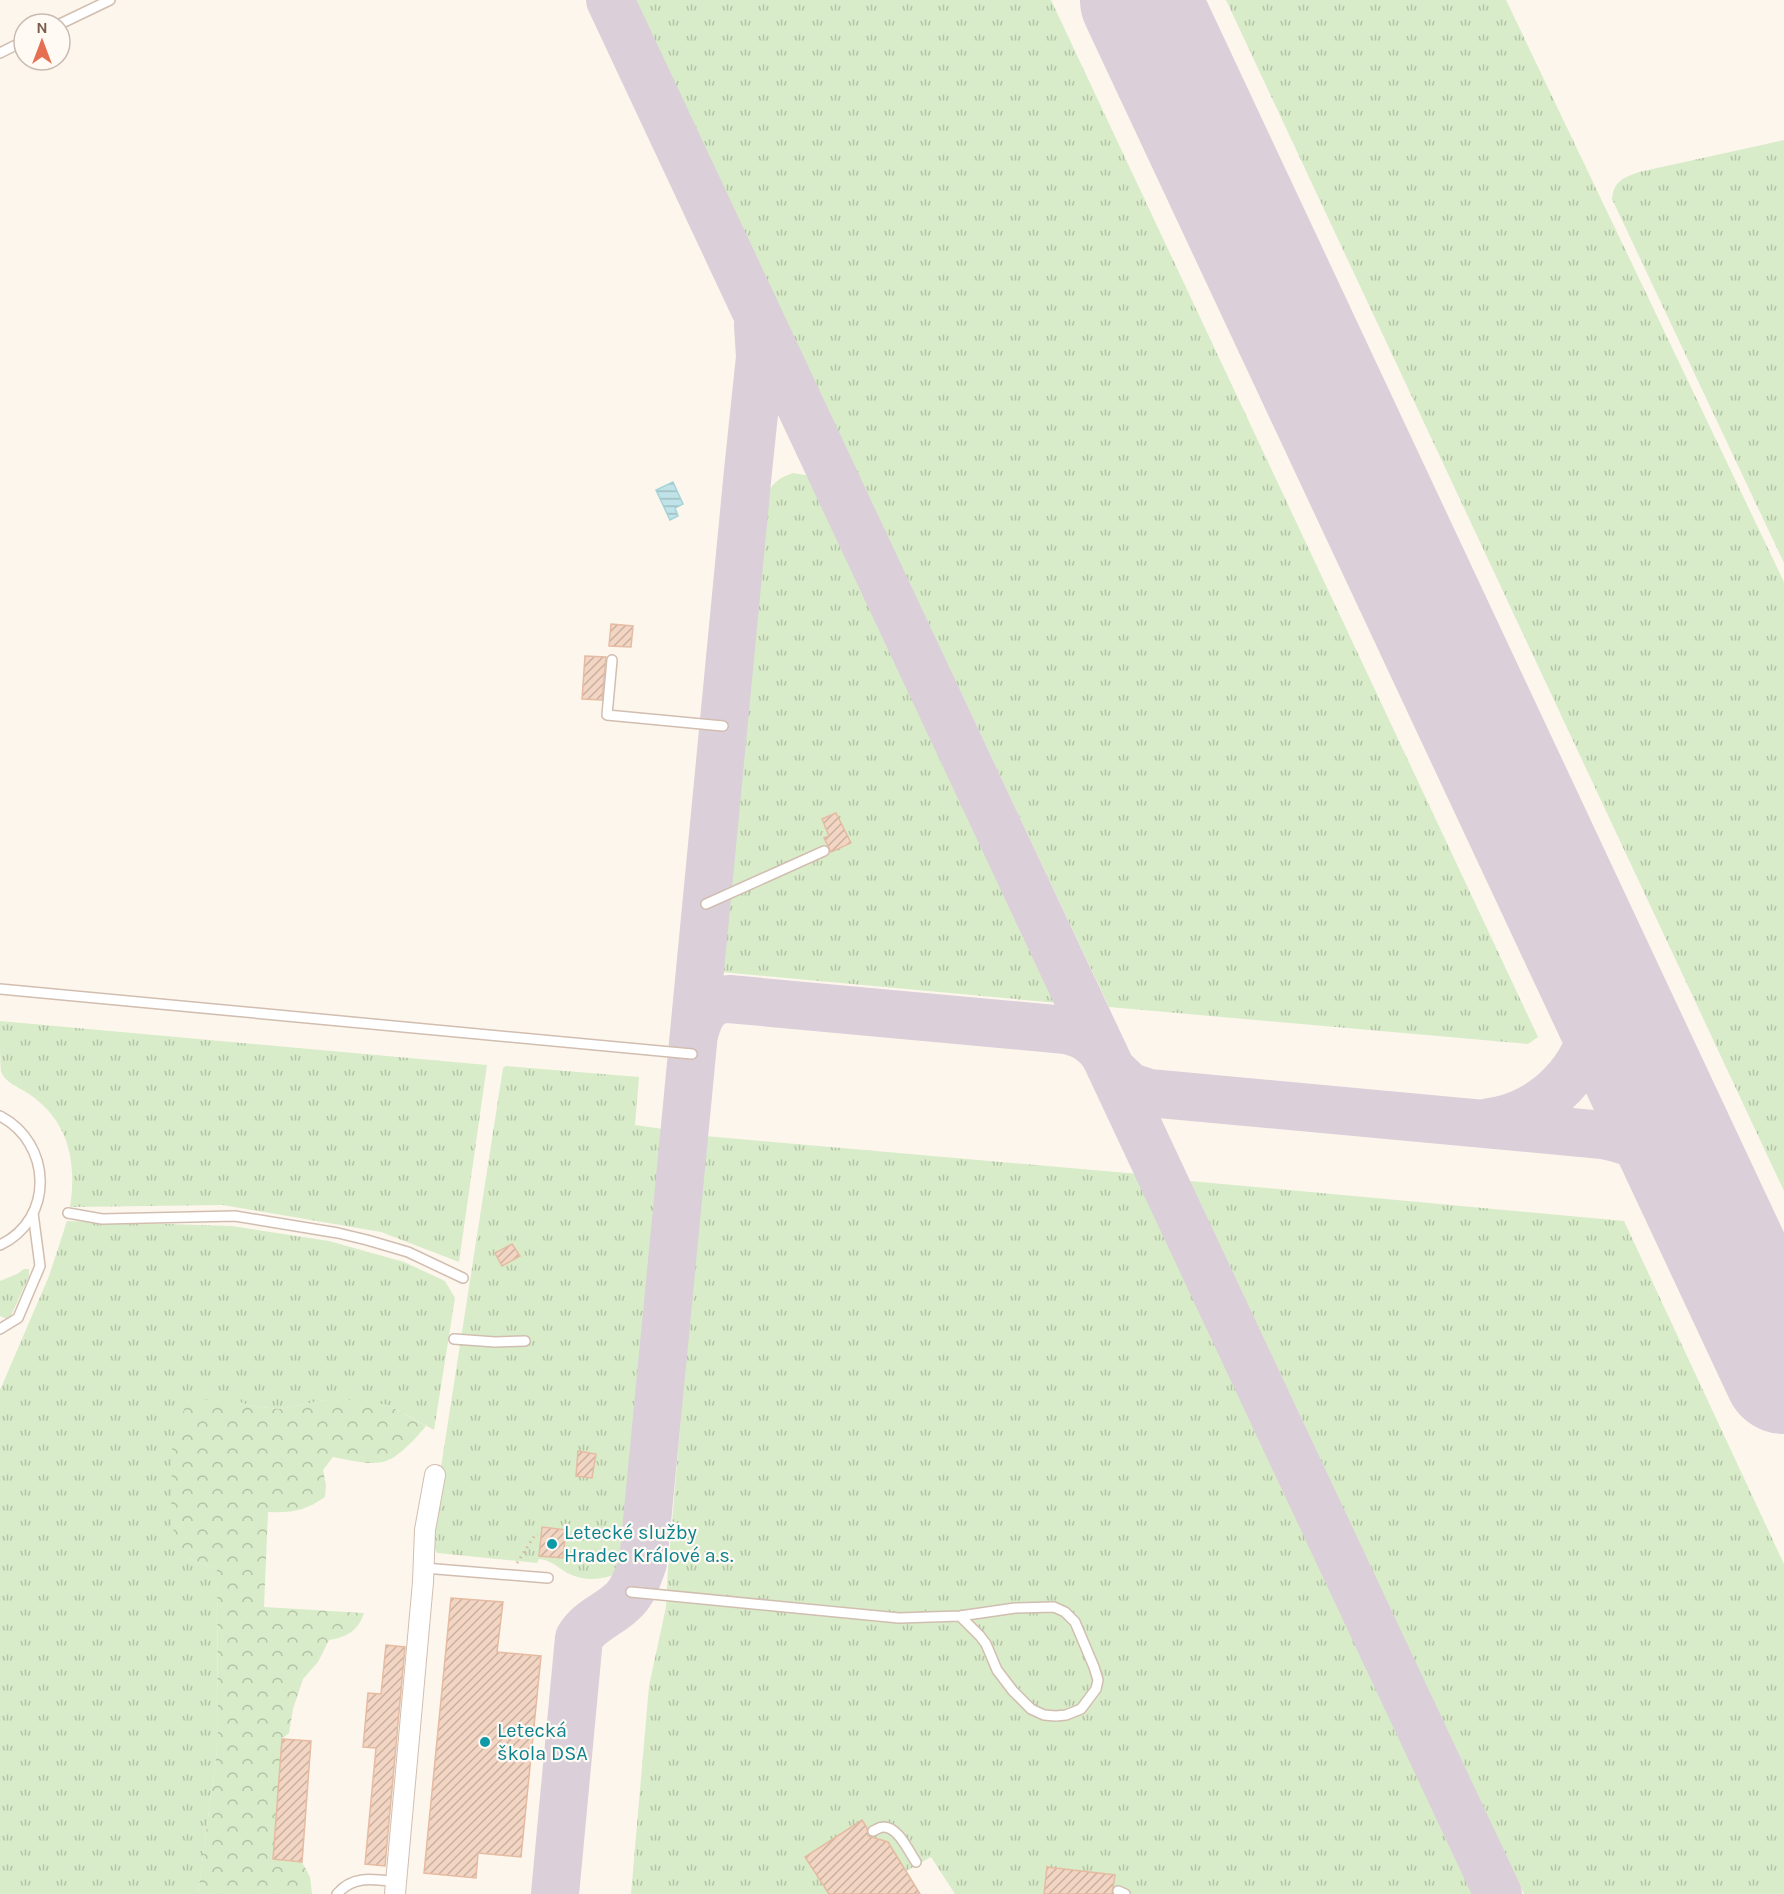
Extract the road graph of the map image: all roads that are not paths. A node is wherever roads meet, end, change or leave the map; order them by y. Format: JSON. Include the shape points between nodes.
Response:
{"nodes":[{"id":1,"x":110,"y":0,"type":"edge"},
{"id":2,"x":72,"y":18,"type":"edge"},
{"id":3,"x":612,"y":660,"type":"dead end"},
{"id":4,"x":723,"y":726,"type":"dead end"},
{"id":5,"x":824,"y":851,"type":"dead end"},
{"id":6,"x":706,"y":904,"type":"dead end"},
{"id":7,"x":0,"y":989,"type":"edge"},
{"id":8,"x":692,"y":1054,"type":"dead end"},
{"id":9,"x":0,"y":1116,"type":"edge"},
{"id":10,"x":33,"y":1213,"type":"junction"},
{"id":11,"x":68,"y":1213,"type":"dead end"},
{"id":12,"x":0,"y":1245,"type":"edge"},
{"id":13,"x":463,"y":1278,"type":"dead end"},
{"id":14,"x":0,"y":1329,"type":"edge"},
{"id":15,"x":454,"y":1339,"type":"dead end"},
{"id":16,"x":525,"y":1341,"type":"dead end"},
{"id":17,"x":435,"y":1475,"type":"dead end"},
{"id":18,"x":424,"y":1568,"type":"junction"},
{"id":19,"x":548,"y":1578,"type":"dead end"},
{"id":20,"x":631,"y":1592,"type":"dead end"},
{"id":21,"x":960,"y":1616,"type":"junction"},
{"id":22,"x":873,"y":1831,"type":"dead end"},
{"id":23,"x":916,"y":1862,"type":"dead end"},
{"id":24,"x":395,"y":1888,"type":"edge"},
{"id":25,"x":337,"y":1894,"type":"edge"}],
"edges":[{"from":1,"to":2,"type":"lane"},
{"from":3,"to":4,"type":"lane","via":[[607,715]]},
{"from":5,"to":6,"type":"lane"},
{"from":7,"to":8,"type":"lane"},
{"from":9,"to":10,"type":"lane","via":[[25,1136],[35,1153],[40,1183]]},
{"from":10,"to":12,"type":"lane","via":[[16,1234]]},
{"from":10,"to":14,"type":"lane","via":[[40,1266],[18,1318]]},
{"from":11,"to":13,"type":"lane","via":[[102,1219],[235,1216],[292,1225],[408,1252]]},
{"from":15,"to":16,"type":"lane"},
{"from":17,"to":18,"type":"street","via":[[425,1530]]},
{"from":18,"to":19,"type":"lane"},
{"from":18,"to":24,"type":"street"},
{"from":20,"to":21,"type":"lane","via":[[899,1618]]},
{"from":21,"to":21,"type":"lane","via":[[1040,1606],[1065,1612],[1075,1622],[1094,1667],[1096,1689],[1081,1709],[1066,1715],[1044,1715],[1031,1709],[997,1670],[980,1636]]},
{"from":22,"to":23,"type":"lane","via":[[891,1829]]},
{"from":24,"to":25,"type":"lane","via":[[363,1878],[344,1885]]}]}
